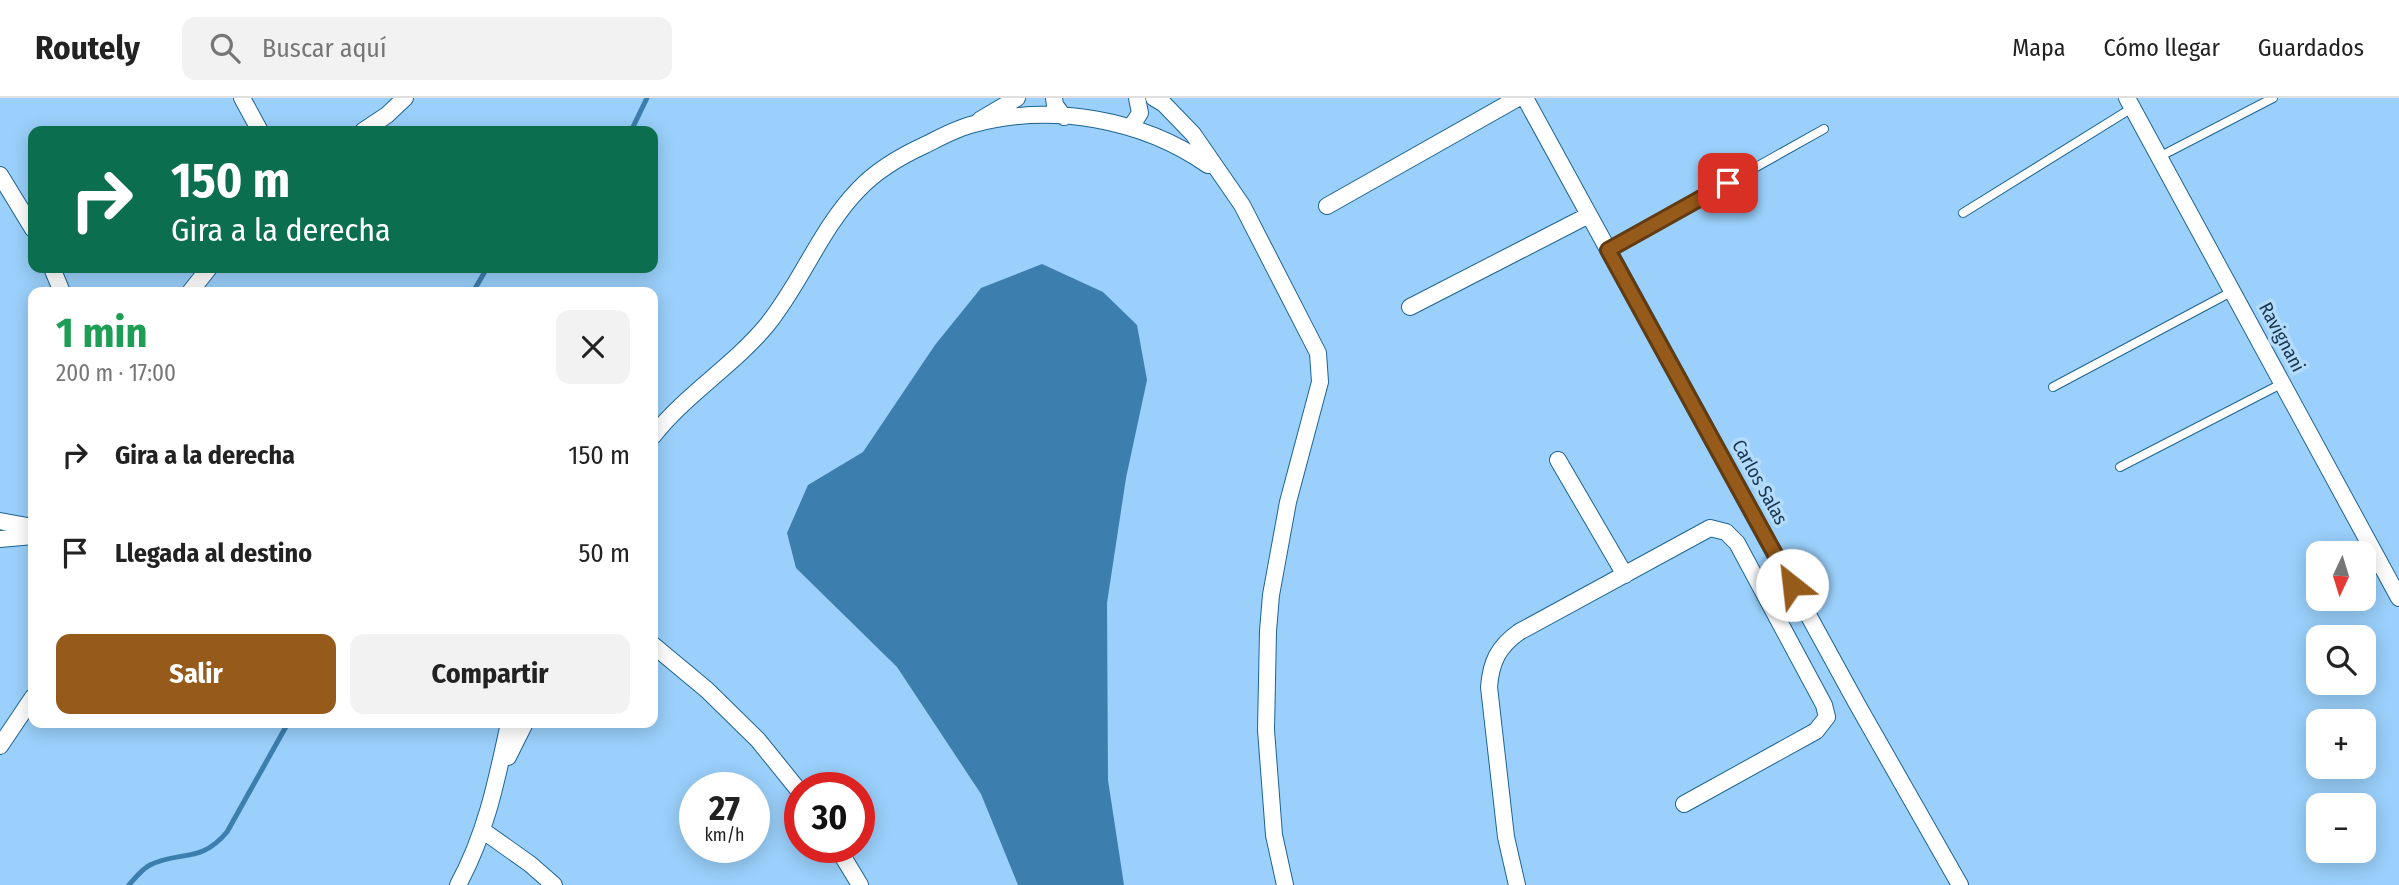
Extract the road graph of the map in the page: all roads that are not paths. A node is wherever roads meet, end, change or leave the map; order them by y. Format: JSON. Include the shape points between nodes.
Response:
{"nodes":[{"id":1,"x":242,"y":98,"type":"edge"},
{"id":2,"x":405,"y":98,"type":"edge"},
{"id":3,"x":1017,"y":98,"type":"edge"},
{"id":4,"x":1054,"y":98,"type":"edge"},
{"id":5,"x":1137,"y":98,"type":"edge"},
{"id":6,"x":1154,"y":98,"type":"edge"},
{"id":7,"x":1518,"y":98,"type":"edge"},
{"id":8,"x":1525,"y":98,"type":"edge"},
{"id":9,"x":2273,"y":98,"type":"edge"},
{"id":10,"x":2129,"y":103,"type":"edge"},
{"id":11,"x":1064,"y":117,"type":"junction"},
{"id":12,"x":975,"y":124,"type":"junction"},
{"id":13,"x":257,"y":126,"type":"edge"},
{"id":14,"x":370,"y":126,"type":"edge"},
{"id":15,"x":1131,"y":127,"type":"junction"},
{"id":16,"x":1824,"y":129,"type":"dead end"},
{"id":17,"x":2159,"y":157,"type":"junction"},
{"id":18,"x":1216,"y":170,"type":"junction"},
{"id":19,"x":0,"y":174,"type":"edge"},
{"id":20,"x":1327,"y":206,"type":"dead end"},
{"id":21,"x":1963,"y":213,"type":"dead end"},
{"id":22,"x":1589,"y":215,"type":"junction"},
{"id":23,"x":28,"y":221,"type":"edge"},
{"id":24,"x":1608,"y":250,"type":"junction"},
{"id":25,"x":205,"y":273,"type":"edge"},
{"id":26,"x":194,"y":287,"type":"edge"},
{"id":27,"x":2233,"y":291,"type":"junction"},
{"id":28,"x":1410,"y":307,"type":"dead end"},
{"id":29,"x":2283,"y":383,"type":"junction"},
{"id":30,"x":2053,"y":387,"type":"dead end"},
{"id":31,"x":658,"y":431,"type":"edge"},
{"id":32,"x":1559,"y":460,"type":"dead end"},
{"id":33,"x":2120,"y":467,"type":"dead end"},
{"id":34,"x":0,"y":521,"type":"edge"},
{"id":35,"x":28,"y":526,"type":"edge"},
{"id":36,"x":28,"y":536,"type":"edge"},
{"id":37,"x":0,"y":539,"type":"edge"},
{"id":38,"x":1625,"y":575,"type":"junction"},
{"id":39,"x":2399,"y":598,"type":"edge"},
{"id":40,"x":658,"y":647,"type":"edge"},
{"id":41,"x":28,"y":704,"type":"edge"},
{"id":42,"x":508,"y":728,"type":"edge"},
{"id":43,"x":523,"y":728,"type":"edge"},
{"id":44,"x":0,"y":746,"type":"edge"},
{"id":45,"x":784,"y":772,"type":"edge"},
{"id":46,"x":498,"y":778,"type":"junction"},
{"id":47,"x":1684,"y":804,"type":"dead end"},
{"id":48,"x":482,"y":830,"type":"junction"},
{"id":49,"x":847,"y":863,"type":"edge"},
{"id":50,"x":458,"y":885,"type":"edge"},
{"id":51,"x":554,"y":885,"type":"edge"},
{"id":52,"x":860,"y":885,"type":"edge"},
{"id":53,"x":1285,"y":885,"type":"edge"},
{"id":54,"x":1517,"y":885,"type":"edge"},
{"id":55,"x":1960,"y":885,"type":"edge"}],
"edges":[{"from":1,"to":13,"type":"street"},
{"from":2,"to":14,"type":"street"},
{"from":3,"to":12,"type":"street"},
{"from":4,"to":11,"type":"street"},
{"from":5,"to":15,"type":"street","via":[[1140,113]]},
{"from":6,"to":18,"type":"street","via":[[1183,122]]},
{"from":7,"to":20,"type":"street"},
{"from":8,"to":22,"type":"street","name":"Carlos Salas"},
{"from":9,"to":17,"type":"lane"},
{"from":10,"to":17,"type":"street","name":"Ravignani"},
{"from":10,"to":21,"type":"lane"},
{"from":11,"to":12,"type":"street"},
{"from":11,"to":15,"type":"street"},
{"from":12,"to":31,"type":"street","via":[[900,156],[861,187],[825,232],[769,322]]},
{"from":15,"to":18,"type":"street","via":[[1187,150]]},
{"from":16,"to":24,"type":"lane"},
{"from":17,"to":27,"type":"street","name":"Ravignani"},
{"from":18,"to":53,"type":"street","via":[[1242,205],[1313,341],[1320,366],[1317,401],[1287,502],[1268,631],[1266,730],[1275,835]]},
{"from":19,"to":23,"type":"street"},
{"from":22,"to":24,"type":"street","name":"Carlos Salas"},
{"from":22,"to":28,"type":"street"},
{"from":24,"to":55,"type":"street","name":"Carlos Salas"},
{"from":25,"to":26,"type":"street"},
{"from":27,"to":29,"type":"street","name":"Ravignani"},
{"from":27,"to":30,"type":"lane"},
{"from":29,"to":33,"type":"lane"},
{"from":29,"to":39,"type":"street","name":"Ravignani"},
{"from":32,"to":38,"type":"street"},
{"from":34,"to":35,"type":"street"},
{"from":36,"to":37,"type":"street"},
{"from":38,"to":47,"type":"street","via":[[1710,528],[1726,532],[1737,542],[1824,705],[1826,718],[1816,731]]},
{"from":38,"to":54,"type":"street","via":[[1519,632],[1506,641],[1493,662],[1489,687],[1498,774]]},
{"from":40,"to":45,"type":"street","via":[[758,740]]},
{"from":41,"to":44,"type":"street"},
{"from":42,"to":46,"type":"street"},
{"from":43,"to":46,"type":"street"},
{"from":46,"to":48,"type":"street"},
{"from":48,"to":50,"type":"street"},
{"from":48,"to":51,"type":"street"},
{"from":49,"to":52,"type":"street"}]}
